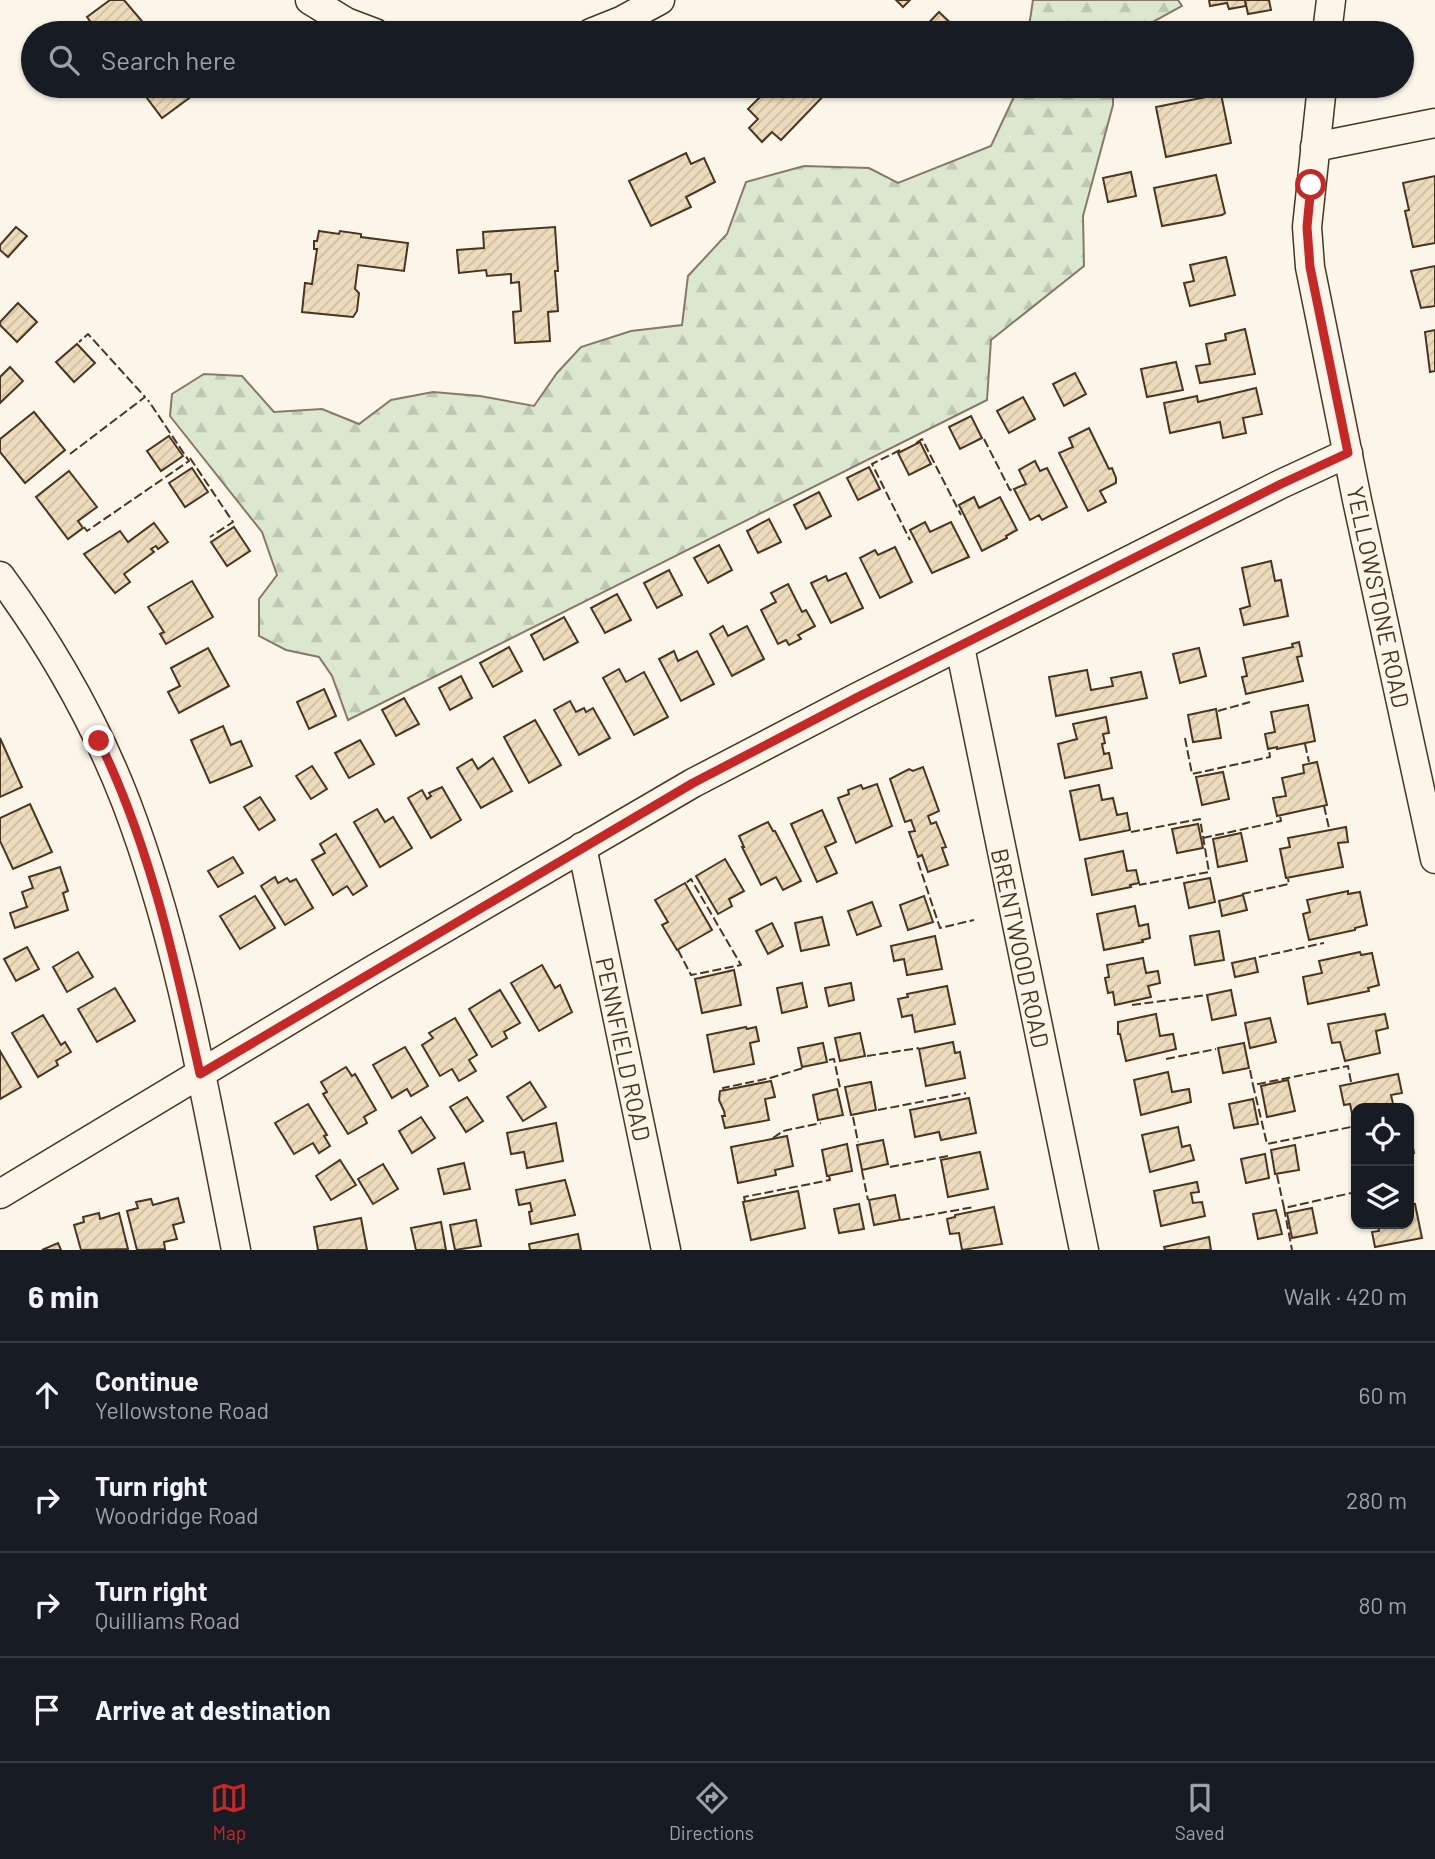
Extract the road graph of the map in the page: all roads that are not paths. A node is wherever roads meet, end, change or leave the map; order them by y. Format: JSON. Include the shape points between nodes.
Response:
{"nodes":[{"id":1,"x":310,"y":0,"type":"edge"},
{"id":2,"x":660,"y":0,"type":"edge"},
{"id":3,"x":1331,"y":0,"type":"edge"},
{"id":4,"x":344,"y":21,"type":"edge"},
{"id":5,"x":621,"y":21,"type":"edge"},
{"id":6,"x":1328,"y":21,"type":"edge"},
{"id":7,"x":1321,"y":98,"type":"edge"},
{"id":8,"x":1435,"y":123,"type":"edge"},
{"id":9,"x":1315,"y":147,"type":"junction"},
{"id":10,"x":1348,"y":453,"type":"junction"},
{"id":11,"x":0,"y":576,"type":"edge"},
{"id":12,"x":960,"y":647,"type":"junction"},
{"id":13,"x":582,"y":847,"type":"junction"},
{"id":14,"x":1435,"y":859,"type":"edge"},
{"id":15,"x":200,"y":1074,"type":"junction"},
{"id":16,"x":0,"y":1194,"type":"edge"},
{"id":17,"x":236,"y":1250,"type":"edge"},
{"id":18,"x":666,"y":1250,"type":"edge"},
{"id":19,"x":1084,"y":1250,"type":"edge"}],
"edges":[{"from":1,"to":4,"type":"street"},
{"from":2,"to":5,"type":"street"},
{"from":3,"to":6,"type":"street"},
{"from":7,"to":9,"type":"street","name":"YELLOWSTONE ROAD"},
{"from":8,"to":9,"type":"street"},
{"from":9,"to":10,"type":"street","name":"YELLOWSTONE ROAD","via":[[1307,227],[1310,267]]},
{"from":10,"to":12,"type":"street"},
{"from":10,"to":14,"type":"street","name":"YELLOWSTONE ROAD"},
{"from":11,"to":15,"type":"street","via":[[78,699],[126,802],[158,898]]},
{"from":12,"to":13,"type":"street","via":[[724,767]]},
{"from":12,"to":19,"type":"street","name":"BRENTWOOD ROAD"},
{"from":13,"to":15,"type":"street"},
{"from":13,"to":18,"type":"street","name":"PENNFIELD ROAD"},
{"from":15,"to":16,"type":"street"},
{"from":15,"to":17,"type":"street"}]}
